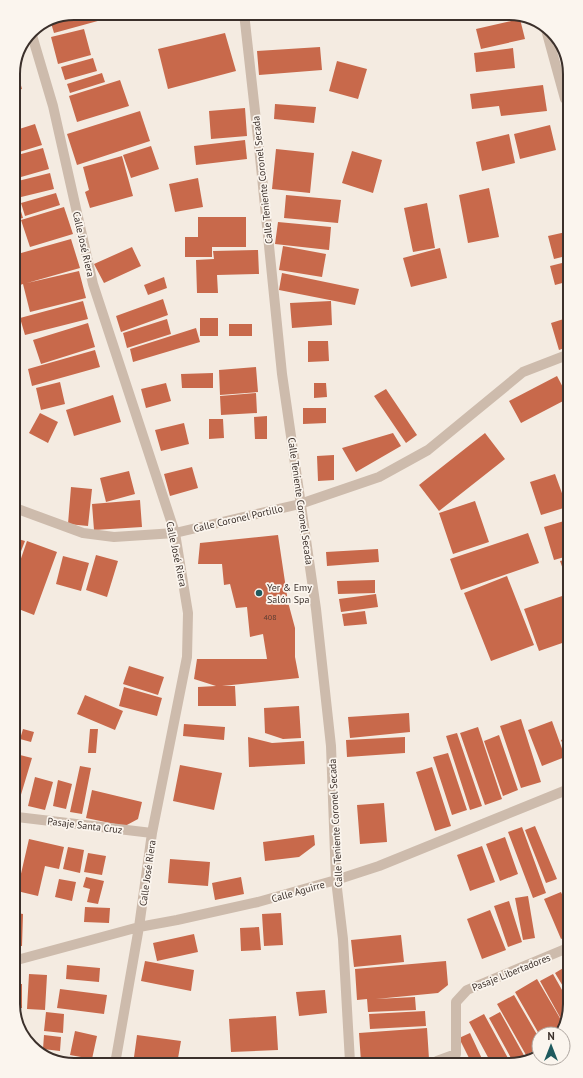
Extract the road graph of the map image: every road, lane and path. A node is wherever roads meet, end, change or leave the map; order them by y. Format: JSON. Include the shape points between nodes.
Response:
{"nodes":[{"id":1,"x":245,"y":20,"type":"edge"},
{"id":2,"x":548,"y":36,"type":"edge"},
{"id":3,"x":33,"y":39,"type":"edge"},
{"id":4,"x":563,"y":89,"type":"edge"},
{"id":5,"x":563,"y":357,"type":"edge"},
{"id":6,"x":300,"y":504,"type":"junction"},
{"id":7,"x":20,"y":510,"type":"edge"},
{"id":8,"x":175,"y":533,"type":"junction"},
{"id":9,"x":563,"y":791,"type":"edge"},
{"id":10,"x":20,"y":817,"type":"edge"},
{"id":11,"x":152,"y":833,"type":"junction"},
{"id":12,"x":336,"y":880,"type":"junction"},
{"id":13,"x":139,"y":928,"type":"junction"},
{"id":14,"x":563,"y":950,"type":"edge"},
{"id":15,"x":20,"y":959,"type":"edge"},
{"id":16,"x":116,"y":1058,"type":"edge"},
{"id":17,"x":350,"y":1058,"type":"edge"},
{"id":18,"x":445,"y":1058,"type":"edge"}],
"edges":[{"from":1,"to":6,"type":"street","name":"Calle Teniente Coronel Secada","via":[[282,374]]},
{"from":2,"to":4,"type":"street"},
{"from":3,"to":8,"type":"street","name":"Calle José Riera","via":[[53,106],[93,284]]},
{"from":5,"to":6,"type":"street","name":"Calle Coronel Portillo","via":[[523,372],[428,450],[379,477]]},
{"from":6,"to":8,"type":"street","name":"Calle Coronel Portillo"},
{"from":6,"to":12,"type":"street","name":"Calle Teniente Coronel Secada","via":[[316,609],[331,746]]},
{"from":7,"to":8,"type":"street","name":"Calle Coronel Portillo","via":[[83,533],[114,537]]},
{"from":8,"to":11,"type":"street","name":"Calle José Riera","via":[[188,613],[187,657]]},
{"from":9,"to":12,"type":"street","name":"Calle Aguirre","via":[[379,866]]},
{"from":10,"to":11,"type":"street","name":"Pasaje Santa Cruz"},
{"from":11,"to":13,"type":"street","name":"Calle José Riera"},
{"from":12,"to":13,"type":"street","name":"Calle Aguirre","via":[[258,902]]},
{"from":12,"to":17,"type":"street","name":"Calle Teniente Coronel Secada"},
{"from":13,"to":15,"type":"street","name":"Calle Aguirre"},
{"from":13,"to":16,"type":"street","name":"Calle José Riera"},
{"from":14,"to":18,"type":"street","name":"Pasaje Libertadores","via":[[467,990],[456,1002],[456,1054]]}]}
